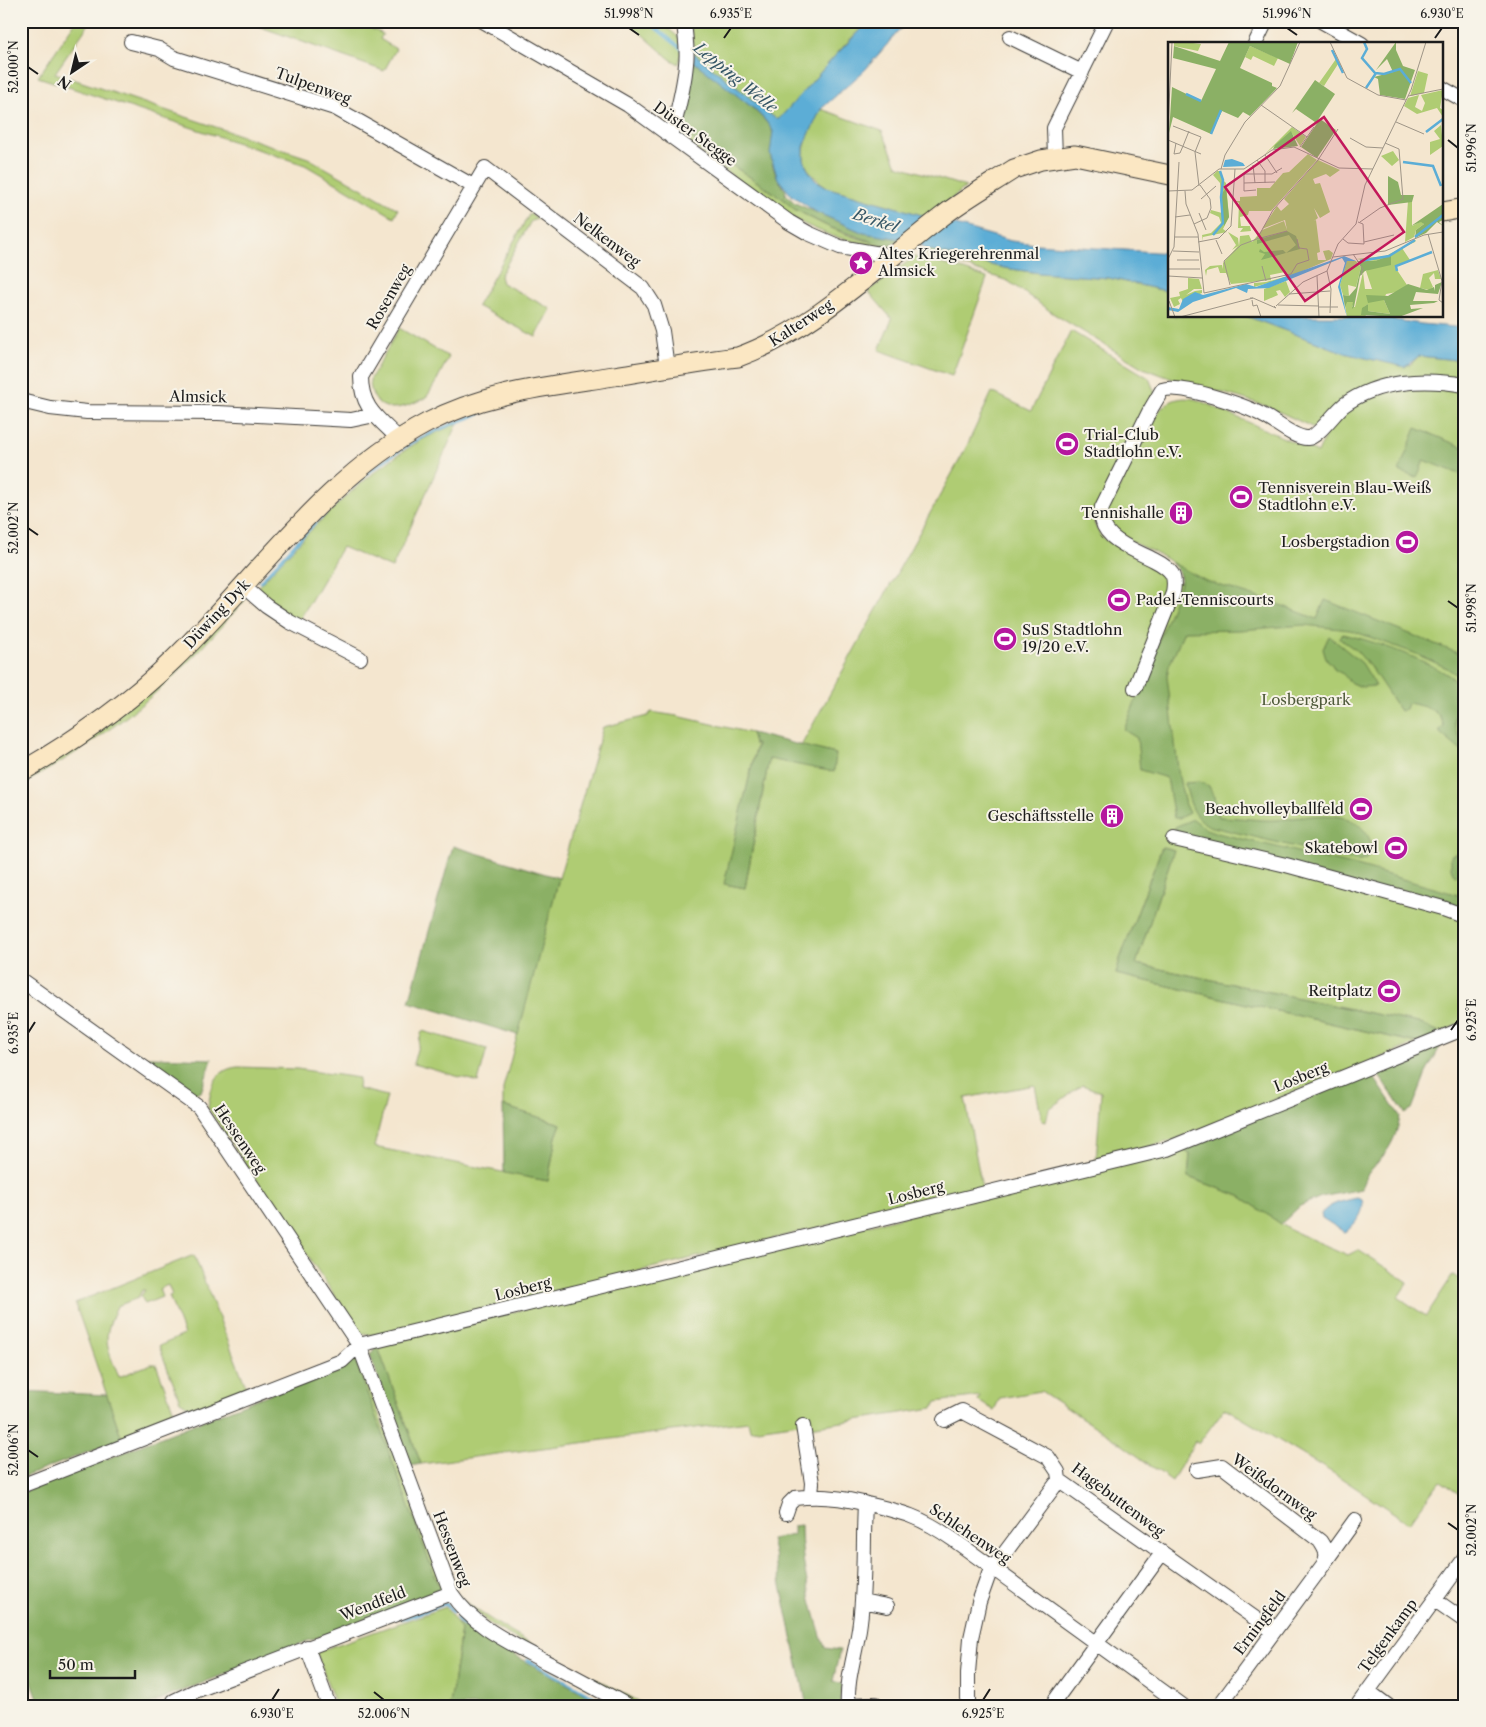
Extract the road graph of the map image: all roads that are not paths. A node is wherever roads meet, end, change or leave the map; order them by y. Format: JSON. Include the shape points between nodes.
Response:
{"nodes":[{"id":1,"x":483,"y":21,"type":"edge"},
{"id":2,"x":684,"y":21,"type":"edge"},
{"id":3,"x":1107,"y":21,"type":"edge"},
{"id":4,"x":1266,"y":21,"type":"edge"},
{"id":5,"x":1321,"y":21,"type":"edge"},
{"id":6,"x":1010,"y":37,"type":"dead end"},
{"id":7,"x":131,"y":42,"type":"dead end"},
{"id":8,"x":1256,"y":42,"type":"edge"},
{"id":9,"x":1358,"y":42,"type":"edge"},
{"id":10,"x":1082,"y":72,"type":"junction"},
{"id":11,"x":1444,"y":92,"type":"edge"},
{"id":12,"x":1465,"y":101,"type":"edge"},
{"id":13,"x":672,"y":137,"type":"junction"},
{"id":14,"x":1055,"y":157,"type":"junction"},
{"id":15,"x":485,"y":168,"type":"joint"},
{"id":16,"x":1168,"y":175,"type":"edge"},
{"id":17,"x":473,"y":186,"type":"junction"},
{"id":18,"x":1465,"y":208,"type":"edge"},
{"id":19,"x":1444,"y":212,"type":"edge"},
{"id":20,"x":899,"y":251,"type":"junction"},
{"id":21,"x":667,"y":367,"type":"junction"},
{"id":22,"x":1465,"y":385,"type":"edge"},
{"id":23,"x":21,"y":400,"type":"edge"},
{"id":24,"x":375,"y":415,"type":"junction"},
{"id":25,"x":399,"y":439,"type":"junction"},
{"id":26,"x":243,"y":586,"type":"junction"},
{"id":27,"x":360,"y":658,"type":"dead end"},
{"id":28,"x":1135,"y":688,"type":"dead end"},
{"id":29,"x":21,"y":772,"type":"edge"},
{"id":30,"x":1174,"y":839,"type":"dead end"},
{"id":31,"x":1465,"y":916,"type":"edge"},
{"id":32,"x":21,"y":980,"type":"edge"},
{"id":33,"x":1465,"y":1026,"type":"edge"},
{"id":34,"x":360,"y":1345,"type":"junction"},
{"id":35,"x":944,"y":1420,"type":"dead end"},
{"id":36,"x":803,"y":1426,"type":"dead end"},
{"id":37,"x":1197,"y":1470,"type":"dead end"},
{"id":38,"x":1059,"y":1480,"type":"junction"},
{"id":39,"x":21,"y":1486,"type":"edge"},
{"id":40,"x":811,"y":1496,"type":"junction"},
{"id":41,"x":865,"y":1503,"type":"junction"},
{"id":42,"x":786,"y":1513,"type":"dead end"},
{"id":43,"x":1355,"y":1520,"type":"dead end"},
{"id":44,"x":1162,"y":1553,"type":"junction"},
{"id":45,"x":1326,"y":1554,"type":"junction"},
{"id":46,"x":1465,"y":1558,"type":"edge"},
{"id":47,"x":993,"y":1568,"type":"junction"},
{"id":48,"x":450,"y":1592,"type":"junction"},
{"id":49,"x":1435,"y":1600,"type":"junction"},
{"id":50,"x":862,"y":1601,"type":"junction"},
{"id":51,"x":887,"y":1606,"type":"dead end"},
{"id":52,"x":1465,"y":1621,"type":"edge"},
{"id":53,"x":1273,"y":1631,"type":"junction"},
{"id":54,"x":1097,"y":1644,"type":"junction"},
{"id":55,"x":307,"y":1647,"type":"junction"},
{"id":56,"x":1368,"y":1691,"type":"junction"},
{"id":57,"x":174,"y":1701,"type":"dead end"},
{"id":58,"x":876,"y":1704,"type":"dead end"},
{"id":59,"x":848,"y":1705,"type":"edge"},
{"id":60,"x":329,"y":1706,"type":"edge"},
{"id":61,"x":628,"y":1706,"type":"edge"},
{"id":62,"x":968,"y":1706,"type":"edge"},
{"id":63,"x":1053,"y":1706,"type":"edge"},
{"id":64,"x":1183,"y":1706,"type":"edge"},
{"id":65,"x":1219,"y":1706,"type":"edge"},
{"id":66,"x":1357,"y":1706,"type":"edge"},
{"id":67,"x":1388,"y":1706,"type":"edge"}],
"edges":[{"from":1,"to":13,"type":"street","name":"Düster Stegge","via":[[628,105]]},
{"from":2,"to":13,"type":"street","via":[[686,63]]},
{"from":3,"to":10,"type":"street"},
{"from":4,"to":8,"type":"street"},
{"from":5,"to":9,"type":"street"},
{"from":6,"to":10,"type":"street"},
{"from":7,"to":17,"type":"street","name":"Tulpenweg","via":[[335,108]]},
{"from":10,"to":14,"type":"street","via":[[1054,128]]},
{"from":11,"to":12,"type":"street"},
{"from":13,"to":20,"type":"street","name":"Düster Stegge","via":[[808,233],[840,247]]},
{"from":14,"to":16,"type":"street","name":"Kalterweg","via":[[1075,155]]},
{"from":14,"to":20,"type":"street","name":"Kalterweg","via":[[1014,169],[946,214]]},
{"from":15,"to":17,"type":"street","name":"Rosenweg"},
{"from":15,"to":21,"type":"street","name":"Nelkenweg","via":[[643,288],[654,305]]},
{"from":17,"to":24,"type":"street","name":"Rosenweg","via":[[361,377],[365,403]]},
{"from":18,"to":19,"type":"street"},
{"from":20,"to":21,"type":"street","name":"Kalterweg","via":[[825,308],[756,351],[738,357]]},
{"from":21,"to":25,"type":"street","name":"Kalterweg","via":[[489,399],[450,412]]},
{"from":22,"to":28,"type":"street","via":[[1436,382],[1396,384],[1369,390],[1344,405],[1314,437],[1308,438],[1292,433],[1243,405],[1178,388],[1162,390],[1102,507],[1100,517],[1111,537],[1162,565],[1172,574],[1174,583],[1173,593]]},
{"from":23,"to":24,"type":"street","name":"Almsick","via":[[50,408],[86,412],[218,413],[351,420]]},
{"from":24,"to":25,"type":"street","name":"Rosenweg"},
{"from":25,"to":26,"type":"street","name":"Düwing Dyk","via":[[321,504]]},
{"from":26,"to":27,"type":"street","via":[[290,622]]},
{"from":26,"to":29,"type":"street","name":"Düwing Dyk","via":[[174,660],[128,701]]},
{"from":30,"to":31,"type":"street","via":[[1286,865]]},
{"from":32,"to":34,"type":"street","name":"Hessenweg","via":[[199,1107]]},
{"from":33,"to":34,"type":"street","name":"Losberg","via":[[1167,1148]]},
{"from":34,"to":39,"type":"street","via":[[342,1361]]},
{"from":34,"to":48,"type":"street","name":"Hessenweg"},
{"from":35,"to":38,"type":"street","name":"Hagebuttenweg","via":[[962,1411],[1048,1457],[1058,1472]]},
{"from":36,"to":40,"type":"street"},
{"from":37,"to":45,"type":"street","name":"Weißdornweg","via":[[1222,1466],[1320,1541]]},
{"from":38,"to":44,"type":"street","name":"Hagebuttenweg"},
{"from":38,"to":47,"type":"street"},
{"from":40,"to":41,"type":"street","name":"Schlehenweg","via":[[834,1496]]},
{"from":40,"to":42,"type":"street","name":"Schlehenweg","via":[[795,1498]]},
{"from":41,"to":47,"type":"street","name":"Schlehenweg","via":[[895,1509],[924,1520]]},
{"from":41,"to":50,"type":"street"},
{"from":43,"to":45,"type":"street","name":"Erningfeld"},
{"from":44,"to":53,"type":"street","name":"Hagebuttenweg"},
{"from":44,"to":54,"type":"street"},
{"from":45,"to":53,"type":"street","name":"Erningfeld"},
{"from":46,"to":49,"type":"street","name":"Telgenkamp"},
{"from":47,"to":54,"type":"street","name":"Schlehenweg"},
{"from":47,"to":62,"type":"street","via":[[974,1620]]},
{"from":48,"to":55,"type":"street","name":"Wendfeld"},
{"from":48,"to":61,"type":"street","name":"Hessenweg","via":[[477,1623]]},
{"from":49,"to":52,"type":"street","name":"Telgenkamp"},
{"from":49,"to":56,"type":"street","name":"Telgenkamp"},
{"from":50,"to":51,"type":"street"},
{"from":50,"to":59,"type":"street","via":[[848,1686]]},
{"from":53,"to":65,"type":"street","name":"Erningfeld"},
{"from":54,"to":63,"type":"street"},
{"from":54,"to":64,"type":"street","name":"Schlehenweg"},
{"from":55,"to":57,"type":"street","name":"Wendfeld"},
{"from":55,"to":60,"type":"street"},
{"from":56,"to":66,"type":"street","name":"Telgenkamp"},
{"from":56,"to":67,"type":"street","name":"Telgenkamp"},
{"from":58,"to":59,"type":"street"}]}
